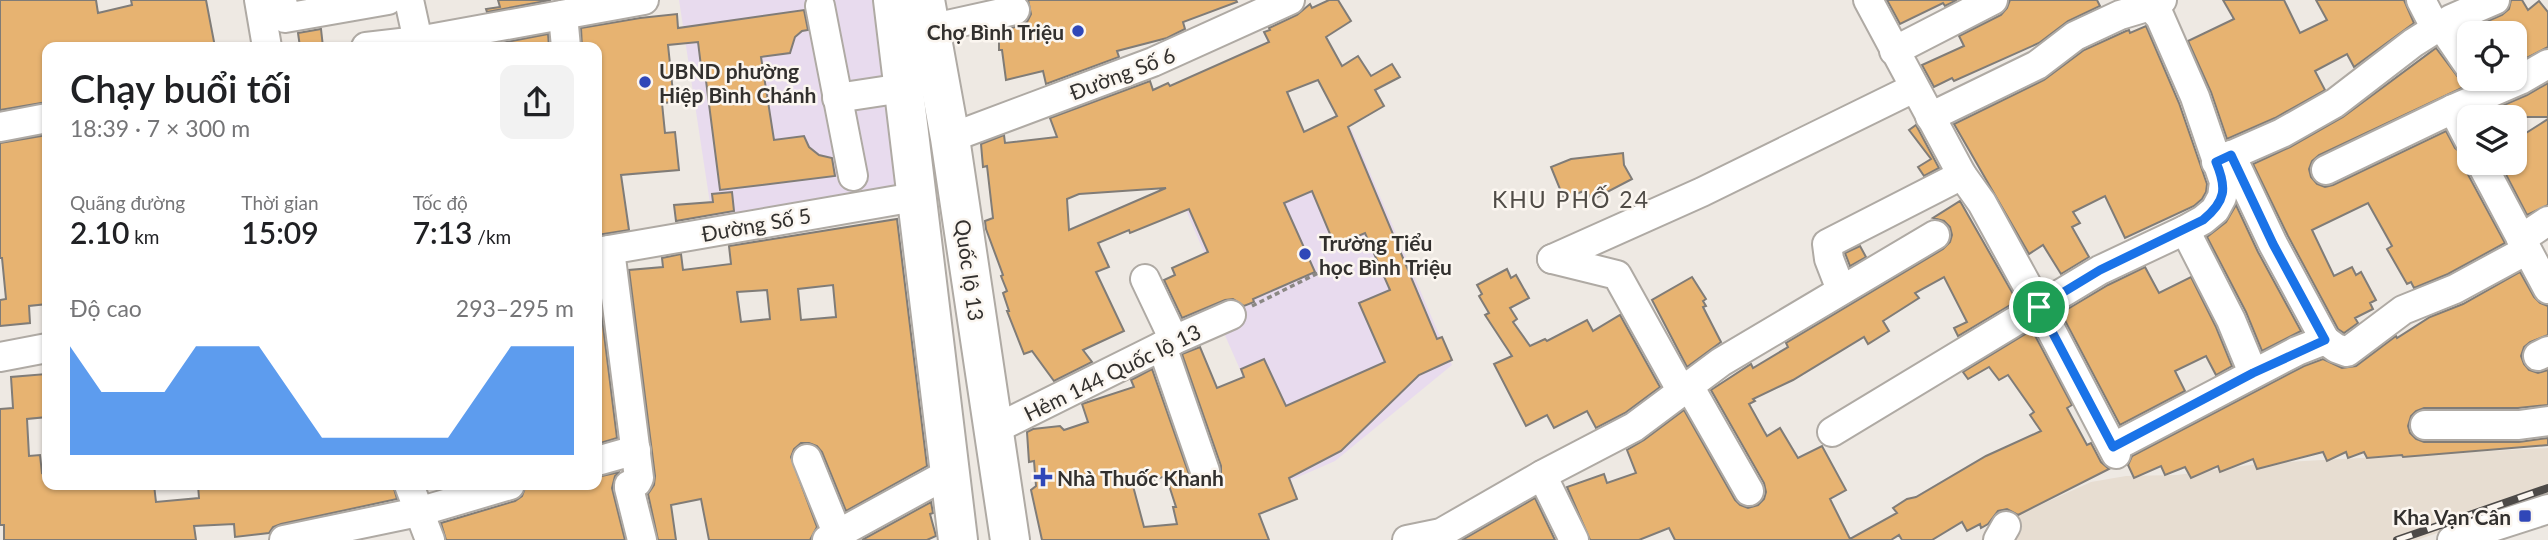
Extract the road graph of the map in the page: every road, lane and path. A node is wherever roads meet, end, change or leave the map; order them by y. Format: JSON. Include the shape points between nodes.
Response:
{"nodes":[{"id":1,"x":259,"y":0,"type":"edge"},
{"id":2,"x":282,"y":0,"type":"edge"},
{"id":3,"x":388,"y":0,"type":"edge"},
{"id":4,"x":409,"y":0,"type":"edge"},
{"id":5,"x":644,"y":0,"type":"edge"},
{"id":6,"x":893,"y":0,"type":"edge"},
{"id":7,"x":1290,"y":0,"type":"edge"},
{"id":8,"x":1868,"y":0,"type":"edge"},
{"id":9,"x":1993,"y":0,"type":"edge"},
{"id":10,"x":2421,"y":0,"type":"edge"},
{"id":11,"x":2495,"y":0,"type":"edge"},
{"id":12,"x":596,"y":4,"type":"edge"},
{"id":13,"x":2141,"y":5,"type":"edge"},
{"id":14,"x":820,"y":6,"type":"dead end"},
{"id":15,"x":1015,"y":10,"type":"dead end"},
{"id":16,"x":927,"y":14,"type":"edge"},
{"id":17,"x":563,"y":15,"type":"junction"},
{"id":18,"x":2439,"y":27,"type":"junction"},
{"id":19,"x":418,"y":41,"type":"junction"},
{"id":20,"x":266,"y":42,"type":"edge"},
{"id":21,"x":409,"y":42,"type":"edge"},
{"id":22,"x":566,"y":42,"type":"edge"},
{"id":23,"x":2457,"y":50,"type":"edge"},
{"id":24,"x":1894,"y":51,"type":"junction"},
{"id":25,"x":2548,"y":64,"type":"edge"},
{"id":26,"x":2527,"y":71,"type":"edge"},
{"id":27,"x":903,"y":88,"type":"junction"},
{"id":28,"x":1914,"y":88,"type":"junction"},
{"id":29,"x":2478,"y":91,"type":"edge"},
{"id":30,"x":837,"y":97,"type":"junction"},
{"id":31,"x":2453,"y":109,"type":"junction"},
{"id":32,"x":1930,"y":117,"type":"junction"},
{"id":33,"x":2457,"y":117,"type":"edge"},
{"id":34,"x":42,"y":119,"type":"edge"},
{"id":35,"x":0,"y":127,"type":"edge"},
{"id":36,"x":950,"y":138,"type":"junction"},
{"id":37,"x":2223,"y":158,"type":"junction"},
{"id":38,"x":2326,"y":170,"type":"dead end"},
{"id":39,"x":1962,"y":175,"type":"junction"},
{"id":40,"x":2487,"y":175,"type":"edge"},
{"id":41,"x":853,"y":176,"type":"dead end"},
{"id":42,"x":915,"y":197,"type":"junction"},
{"id":43,"x":2548,"y":221,"type":"edge"},
{"id":44,"x":2185,"y":230,"type":"junction"},
{"id":45,"x":1935,"y":235,"type":"dead end"},
{"id":46,"x":2524,"y":245,"type":"junction"},
{"id":47,"x":603,"y":251,"type":"edge"},
{"id":48,"x":1330,"y":267,"type":"dead end"},
{"id":49,"x":1145,"y":279,"type":"dead end"},
{"id":50,"x":2548,"y":289,"type":"edge"},
{"id":51,"x":1841,"y":290,"type":"junction"},
{"id":52,"x":2039,"y":307,"type":"junction"},
{"id":53,"x":1231,"y":315,"type":"joint"},
{"id":54,"x":2325,"y":340,"type":"junction"},
{"id":55,"x":1168,"y":343,"type":"junction"},
{"id":56,"x":42,"y":349,"type":"edge"},
{"id":57,"x":0,"y":357,"type":"edge"},
{"id":58,"x":2253,"y":373,"type":"junction"},
{"id":59,"x":1685,"y":388,"type":"junction"},
{"id":60,"x":2548,"y":421,"type":"edge"},
{"id":61,"x":2425,"y":425,"type":"dead end"},
{"id":62,"x":993,"y":430,"type":"junction"},
{"id":63,"x":1832,"y":432,"type":"dead end"},
{"id":64,"x":636,"y":450,"type":"junction"},
{"id":65,"x":602,"y":460,"type":"edge"},
{"id":66,"x":807,"y":460,"type":"dead end"},
{"id":67,"x":1205,"y":471,"type":"dead end"},
{"id":68,"x":951,"y":472,"type":"junction"},
{"id":69,"x":1542,"y":475,"type":"junction"},
{"id":70,"x":411,"y":490,"type":"edge"},
{"id":71,"x":493,"y":490,"type":"edge"},
{"id":72,"x":1749,"y":491,"type":"dead end"},
{"id":73,"x":2548,"y":509,"type":"edge"},
{"id":74,"x":418,"y":512,"type":"junction"},
{"id":75,"x":324,"y":536,"type":"edge"},
{"id":76,"x":832,"y":537,"type":"edge"},
{"id":77,"x":2456,"y":539,"type":"edge"},
{"id":78,"x":284,"y":540,"type":"edge"},
{"id":79,"x":430,"y":540,"type":"edge"},
{"id":80,"x":642,"y":540,"type":"edge"},
{"id":81,"x":958,"y":540,"type":"edge"},
{"id":82,"x":1010,"y":540,"type":"edge"},
{"id":83,"x":1406,"y":540,"type":"edge"},
{"id":84,"x":1574,"y":540,"type":"edge"}],
"edges":[{"from":1,"to":20,"type":"street"},
{"from":2,"to":3,"type":"street","via":[[285,18]]},
{"from":4,"to":19,"type":"street"},
{"from":5,"to":12,"type":"street"},
{"from":6,"to":27,"type":"highway","name":"Quốc lộ 13"},
{"from":7,"to":36,"type":"street","name":"Đường Số 6","via":[[1153,62]]},
{"from":8,"to":24,"type":"street"},
{"from":9,"to":24,"type":"street"},
{"from":10,"to":18,"type":"street"},
{"from":11,"to":18,"type":"street"},
{"from":12,"to":17,"type":"street"},
{"from":13,"to":32,"type":"street","via":[[2075,36],[2037,65]]},
{"from":13,"to":37,"type":"street","via":[[2160,17]]},
{"from":14,"to":30,"type":"street"},
{"from":15,"to":16,"type":"street"},
{"from":16,"to":36,"type":"highway","name":"Quốc lộ 13"},
{"from":17,"to":19,"type":"street"},
{"from":17,"to":22,"type":"street"},
{"from":18,"to":23,"type":"street"},
{"from":18,"to":37,"type":"street","via":[[2335,103],[2282,133]]},
{"from":19,"to":21,"type":"street"},
{"from":24,"to":28,"type":"street"},
{"from":25,"to":26,"type":"street"},
{"from":27,"to":30,"type":"street"},
{"from":27,"to":42,"type":"highway","name":"Quốc lộ 13"},
{"from":28,"to":32,"type":"street"},
{"from":28,"to":59,"type":"street","via":[[1552,259],[1617,275]]},
{"from":29,"to":31,"type":"street"},
{"from":30,"to":41,"type":"street"},
{"from":31,"to":33,"type":"street"},
{"from":31,"to":38,"type":"street"},
{"from":32,"to":39,"type":"street"},
{"from":34,"to":35,"type":"street"},
{"from":36,"to":62,"type":"highway","name":"Quốc lộ 13"},
{"from":37,"to":44,"type":"street","via":[[2222,197],[2215,210]]},
{"from":37,"to":54,"type":"street"},
{"from":39,"to":51,"type":"street","via":[[1827,244]]},
{"from":39,"to":52,"type":"street"},
{"from":40,"to":46,"type":"street"},
{"from":42,"to":47,"type":"street","name":"Đường Số 5"},
{"from":42,"to":68,"type":"highway","name":"Quốc lộ 13"},
{"from":43,"to":46,"type":"street"},
{"from":44,"to":52,"type":"street","via":[[2100,270]]},
{"from":44,"to":58,"type":"street"},
{"from":45,"to":51,"type":"street"},
{"from":46,"to":50,"type":"street"},
{"from":46,"to":54,"type":"street","via":[[2455,289],[2403,310],[2347,352]]},
{"from":47,"to":64,"type":"street"},
{"from":48,"to":53,"type":"path"},
{"from":49,"to":55,"type":"street"},
{"from":51,"to":59,"type":"street"},
{"from":52,"to":58,"type":"street","via":[[2115,451]]},
{"from":52,"to":63,"type":"street"},
{"from":53,"to":55,"type":"street","name":"Hẻm 144 Quốc lộ 13"},
{"from":54,"to":58,"type":"street"},
{"from":55,"to":62,"type":"street","name":"Hẻm 144 Quốc lộ 13"},
{"from":55,"to":67,"type":"street"},
{"from":56,"to":57,"type":"street"},
{"from":59,"to":69,"type":"street","via":[[1634,427]]},
{"from":59,"to":72,"type":"street"},
{"from":60,"to":61,"type":"street"},
{"from":62,"to":82,"type":"highway","name":"Quốc lộ 13"},
{"from":64,"to":65,"type":"street"},
{"from":64,"to":80,"type":"street","via":[[639,478],[628,485]]},
{"from":66,"to":76,"type":"street"},
{"from":68,"to":76,"type":"street"},
{"from":68,"to":81,"type":"highway","name":"Quốc lộ 13"},
{"from":69,"to":83,"type":"street","via":[[1441,533]]},
{"from":69,"to":84,"type":"street"},
{"from":70,"to":74,"type":"street"},
{"from":71,"to":74,"type":"street"},
{"from":73,"to":77,"type":"street"},
{"from":74,"to":75,"type":"street"},
{"from":74,"to":79,"type":"street"},
{"from":75,"to":78,"type":"street"}]}
